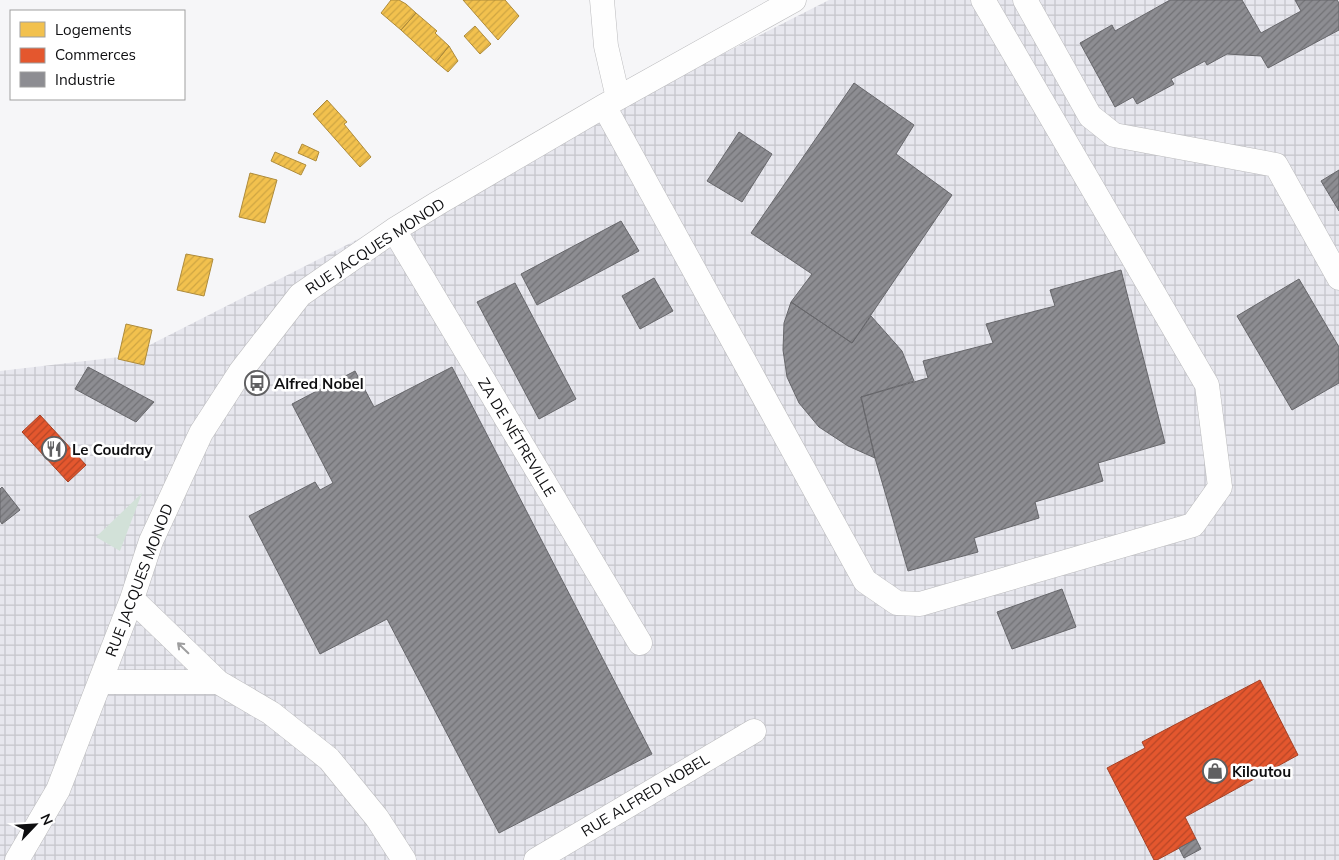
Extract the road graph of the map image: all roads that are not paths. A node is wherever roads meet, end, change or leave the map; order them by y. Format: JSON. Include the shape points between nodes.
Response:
{"nodes":[{"id":1,"x":602,"y":0,"type":"edge"},
{"id":2,"x":794,"y":0,"type":"edge"},
{"id":3,"x":983,"y":0,"type":"edge"},
{"id":4,"x":1025,"y":0,"type":"edge"},
{"id":5,"x":611,"y":102,"type":"junction"},
{"id":6,"x":394,"y":230,"type":"junction"},
{"id":7,"x":1339,"y":278,"type":"edge"},
{"id":8,"x":132,"y":599,"type":"junction"},
{"id":9,"x":640,"y":643,"type":"dead end"},
{"id":10,"x":100,"y":682,"type":"junction"},
{"id":11,"x":218,"y":682,"type":"junction"},
{"id":12,"x":754,"y":731,"type":"dead end"},
{"id":13,"x":17,"y":860,"type":"edge"},
{"id":14,"x":404,"y":860,"type":"edge"},
{"id":15,"x":536,"y":860,"type":"edge"}],
"edges":[{"from":1,"to":5,"type":"street"},
{"from":2,"to":5,"type":"street","name":"RUE JACQUES MONOD"},
{"from":3,"to":5,"type":"street","via":[[1207,385],[1220,487],[1193,525],[920,604],[898,604],[865,581]]},
{"from":4,"to":7,"type":"street","via":[[1090,116],[1114,135],[1276,165]]},
{"from":5,"to":6,"type":"street","name":"RUE JACQUES MONOD"},
{"from":6,"to":8,"type":"street","name":"RUE JACQUES MONOD","via":[[300,295],[241,370],[201,432],[181,473],[151,541]]},
{"from":6,"to":9,"type":"street","name":"ZA DE NÉTREVILLE"},
{"from":8,"to":10,"type":"street","name":"RUE JACQUES MONOD"},
{"from":11,"to":8,"type":"street","one_way":true},
{"from":10,"to":11,"type":"street"},
{"from":10,"to":13,"type":"street","name":"RUE JACQUES MONOD","via":[[58,790]]},
{"from":11,"to":14,"type":"street","via":[[271,714],[329,759],[377,818]]},
{"from":12,"to":15,"type":"street","name":"RUE ALFRED NOBEL"}]}
